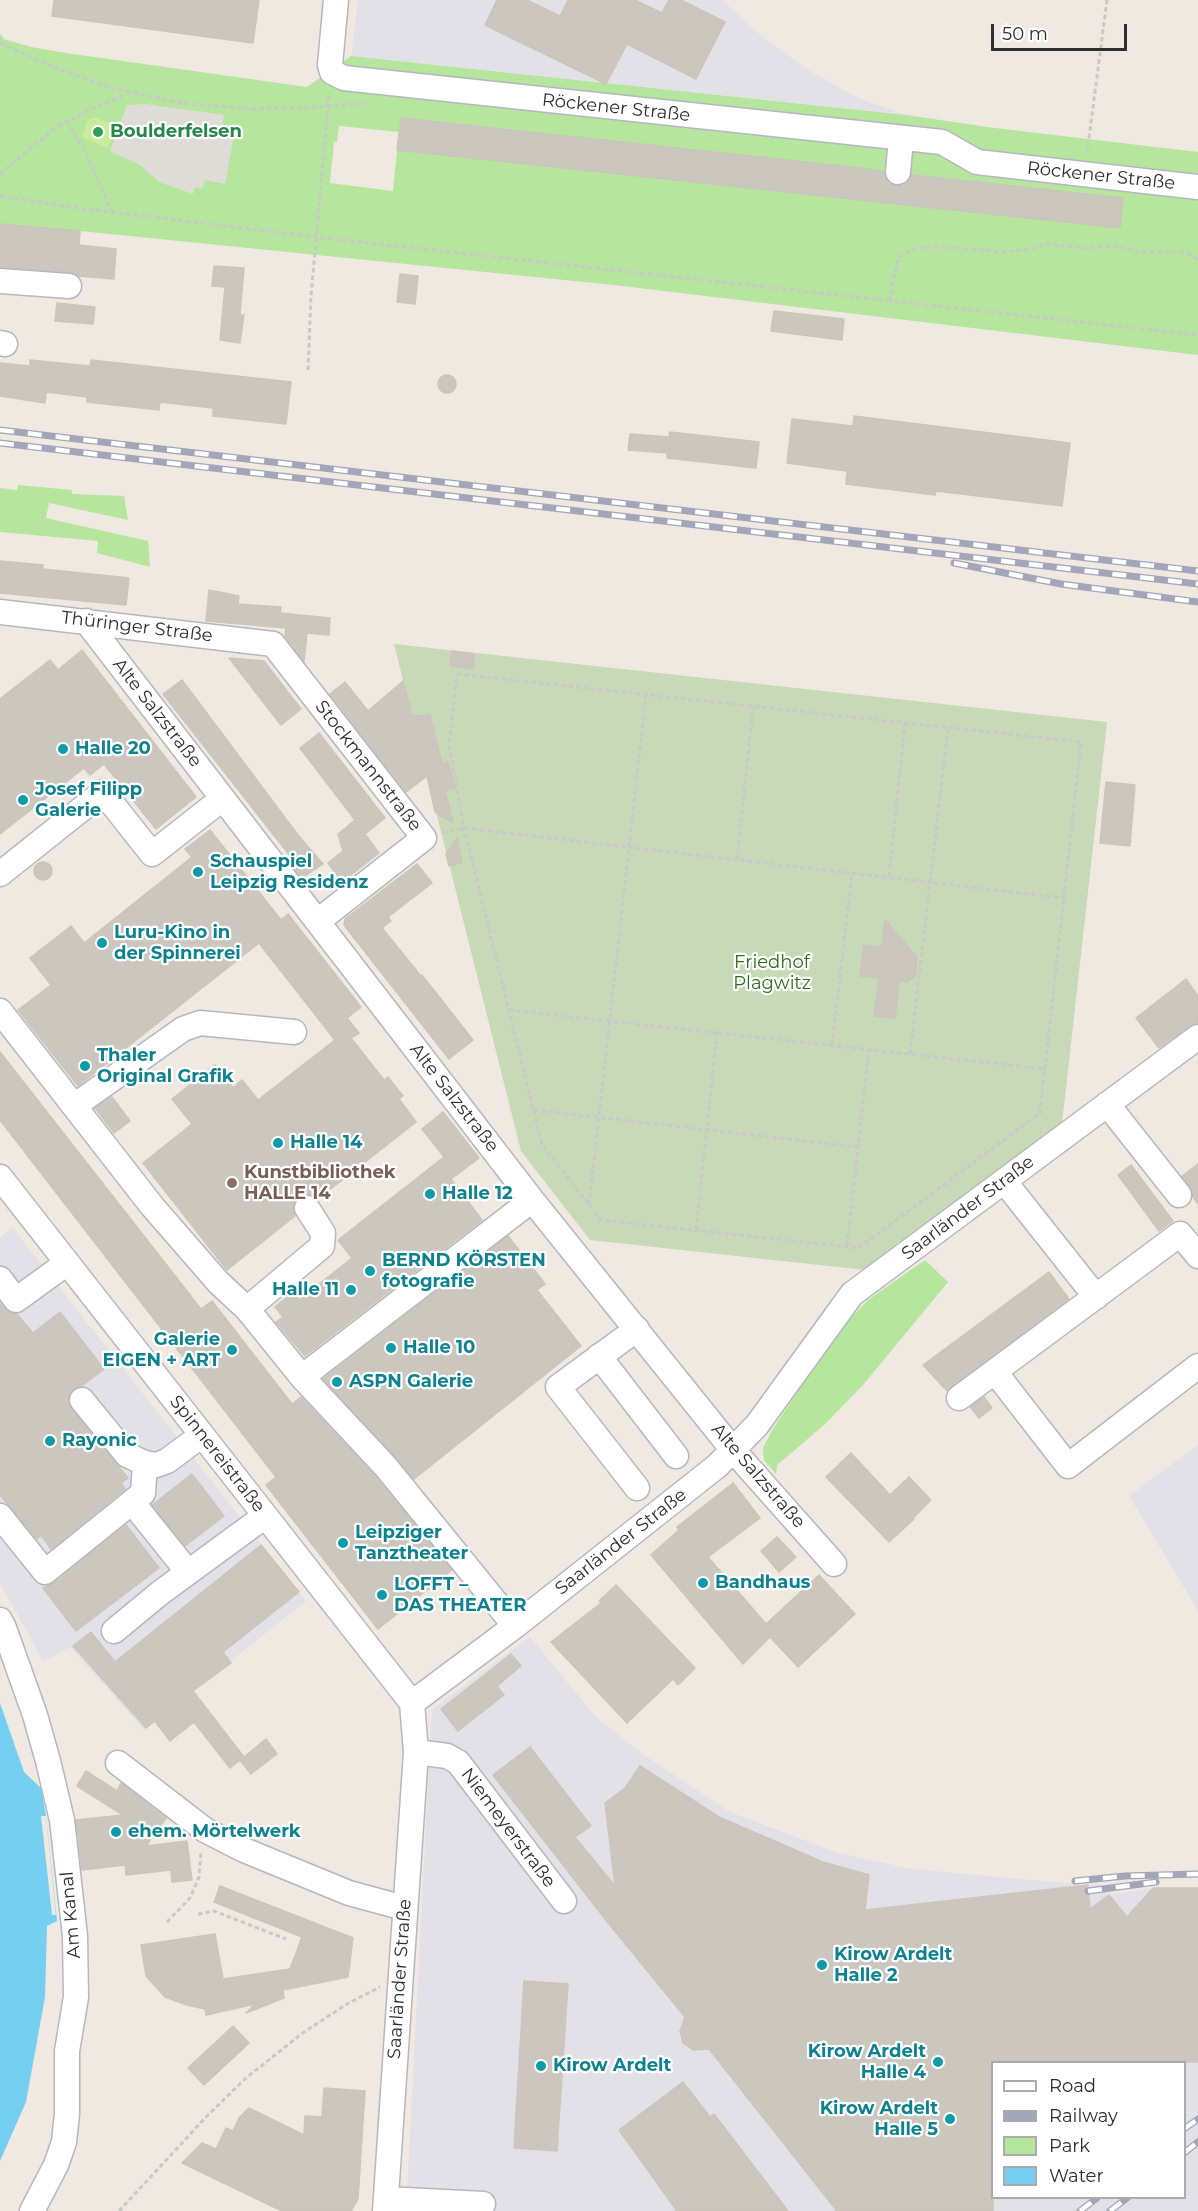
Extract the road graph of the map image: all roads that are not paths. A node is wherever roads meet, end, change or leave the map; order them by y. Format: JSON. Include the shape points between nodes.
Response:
{"nodes":[{"id":1,"x":336,"y":0,"type":"edge"},
{"id":2,"x":901,"y":139,"type":"junction"},
{"id":3,"x":898,"y":172,"type":"dead end"},
{"id":4,"x":1198,"y":187,"type":"edge"},
{"id":5,"x":0,"y":281,"type":"edge"},
{"id":6,"x":69,"y":286,"type":"dead end"},
{"id":7,"x":0,"y":612,"type":"edge"},
{"id":8,"x":86,"y":621,"type":"junction"},
{"id":9,"x":273,"y":644,"type":"joint"},
{"id":10,"x":222,"y":799,"type":"junction"},
{"id":11,"x":0,"y":874,"type":"edge"},
{"id":12,"x":318,"y":921,"type":"junction"},
{"id":13,"x":0,"y":1011,"type":"edge"},
{"id":14,"x":294,"y":1032,"type":"dead end"},
{"id":15,"x":1198,"y":1037,"type":"edge"},
{"id":16,"x":1107,"y":1104,"type":"junction"},
{"id":17,"x":74,"y":1106,"type":"junction"},
{"id":18,"x":0,"y":1177,"type":"edge"},
{"id":19,"x":1004,"y":1181,"type":"junction"},
{"id":20,"x":1179,"y":1195,"type":"dead end"},
{"id":21,"x":532,"y":1200,"type":"junction"},
{"id":22,"x":307,"y":1208,"type":"dead end"},
{"id":23,"x":1198,"y":1256,"type":"edge"},
{"id":24,"x":67,"y":1263,"type":"junction"},
{"id":25,"x":0,"y":1279,"type":"edge"},
{"id":26,"x":1096,"y":1297,"type":"junction"},
{"id":27,"x":247,"y":1309,"type":"junction"},
{"id":28,"x":637,"y":1329,"type":"junction"},
{"id":29,"x":599,"y":1356,"type":"junction"},
{"id":30,"x":1198,"y":1366,"type":"edge"},
{"id":31,"x":995,"y":1372,"type":"junction"},
{"id":32,"x":302,"y":1377,"type":"junction"},
{"id":33,"x":959,"y":1398,"type":"dead end"},
{"id":34,"x":82,"y":1400,"type":"dead end"},
{"id":35,"x":202,"y":1435,"type":"junction"},
{"id":36,"x":733,"y":1450,"type":"junction"},
{"id":37,"x":676,"y":1456,"type":"dead end"},
{"id":38,"x":145,"y":1463,"type":"junction"},
{"id":39,"x":637,"y":1488,"type":"dead end"},
{"id":40,"x":132,"y":1502,"type":"junction"},
{"id":41,"x":0,"y":1516,"type":"edge"},
{"id":42,"x":265,"y":1516,"type":"junction"},
{"id":43,"x":834,"y":1564,"type":"dead end"},
{"id":44,"x":188,"y":1572,"type":"junction"},
{"id":45,"x":0,"y":1620,"type":"edge"},
{"id":46,"x":515,"y":1626,"type":"junction"},
{"id":47,"x":114,"y":1631,"type":"dead end"},
{"id":48,"x":412,"y":1703,"type":"junction"},
{"id":49,"x":416,"y":1752,"type":"junction"},
{"id":50,"x":118,"y":1763,"type":"dead end"},
{"id":51,"x":564,"y":1901,"type":"dead end"},
{"id":52,"x":404,"y":1908,"type":"junction"},
{"id":53,"x":483,"y":2204,"type":"dead end"},
{"id":54,"x":386,"y":2205,"type":"edge"},
{"id":55,"x":32,"y":2211,"type":"edge"}],
"edges":[{"from":1,"to":2,"type":"street","name":"Röckener Straße","via":[[330,60],[332,72],[339,76]]},
{"from":2,"to":3,"type":"street"},
{"from":2,"to":4,"type":"street","name":"Röckener Straße","via":[[942,142],[977,162]]},
{"from":5,"to":6,"type":"street"},
{"from":7,"to":8,"type":"street","name":"Thüringer Straße"},
{"from":8,"to":9,"type":"street","name":"Thüringer Straße"},
{"from":8,"to":10,"type":"street","name":"Alte Salzstraße"},
{"from":9,"to":12,"type":"street","name":"Stockmannstraße","via":[[424,838]]},
{"from":10,"to":11,"type":"street","via":[[152,854],[103,792]]},
{"from":10,"to":12,"type":"street","name":"Alte Salzstraße"},
{"from":12,"to":21,"type":"street","name":"Alte Salzstraße"},
{"from":13,"to":17,"type":"street"},
{"from":14,"to":17,"type":"street","via":[[200,1023],[183,1029]]},
{"from":15,"to":16,"type":"street","name":"Saarländer Straße"},
{"from":16,"to":19,"type":"street","name":"Saarländer Straße"},
{"from":16,"to":20,"type":"street"},
{"from":17,"to":27,"type":"street","via":[[152,1206]]},
{"from":18,"to":24,"type":"street","name":"Spinnereistraße"},
{"from":19,"to":26,"type":"street"},
{"from":19,"to":36,"type":"street","name":"Saarländer Straße","via":[[852,1294],[757,1425]]},
{"from":21,"to":28,"type":"street","name":"Alte Salzstraße"},
{"from":21,"to":32,"type":"street"},
{"from":22,"to":27,"type":"street","via":[[323,1233],[322,1246]]},
{"from":23,"to":26,"type":"street","via":[[1180,1234]]},
{"from":24,"to":25,"type":"street","via":[[16,1300]]},
{"from":24,"to":35,"type":"street","name":"Spinnereistraße"},
{"from":26,"to":31,"type":"street"},
{"from":27,"to":32,"type":"street"},
{"from":28,"to":29,"type":"street"},
{"from":28,"to":36,"type":"street","name":"Alte Salzstraße"},
{"from":29,"to":37,"type":"street"},
{"from":29,"to":39,"type":"street","via":[[558,1387]]},
{"from":30,"to":31,"type":"street","via":[[1068,1466]]},
{"from":31,"to":33,"type":"street"},
{"from":32,"to":46,"type":"street","via":[[387,1467]]},
{"from":34,"to":38,"type":"street","via":[[127,1455]]},
{"from":35,"to":38,"type":"street","via":[[167,1461]]},
{"from":35,"to":42,"type":"street","name":"Spinnereistraße"},
{"from":36,"to":43,"type":"street","name":"Alte Salzstraße"},
{"from":36,"to":46,"type":"street","name":"Saarländer Straße"},
{"from":38,"to":40,"type":"street","via":[[143,1493]]},
{"from":40,"to":41,"type":"street","via":[[45,1572]]},
{"from":40,"to":44,"type":"street"},
{"from":42,"to":44,"type":"street"},
{"from":42,"to":48,"type":"street","name":"Spinnereistraße"},
{"from":44,"to":47,"type":"street"},
{"from":45,"to":55,"type":"street","name":"Am Kanal","via":[[35,1715],[62,1820],[75,1936],[76,1997],[67,2051],[64,2142]]},
{"from":46,"to":48,"type":"street","name":"Saarländer Straße"},
{"from":48,"to":49,"type":"street","name":"Saarländer Straße"},
{"from":49,"to":51,"type":"street","name":"Niemeyerstraße","via":[[447,1756],[458,1762]]},
{"from":49,"to":52,"type":"street","name":"Saarländer Straße"},
{"from":50,"to":52,"type":"street","via":[[205,1830],[244,1850],[349,1893]]},
{"from":52,"to":54,"type":"street","name":"Saarländer Straße"},
{"from":53,"to":54,"type":"street"}]}
